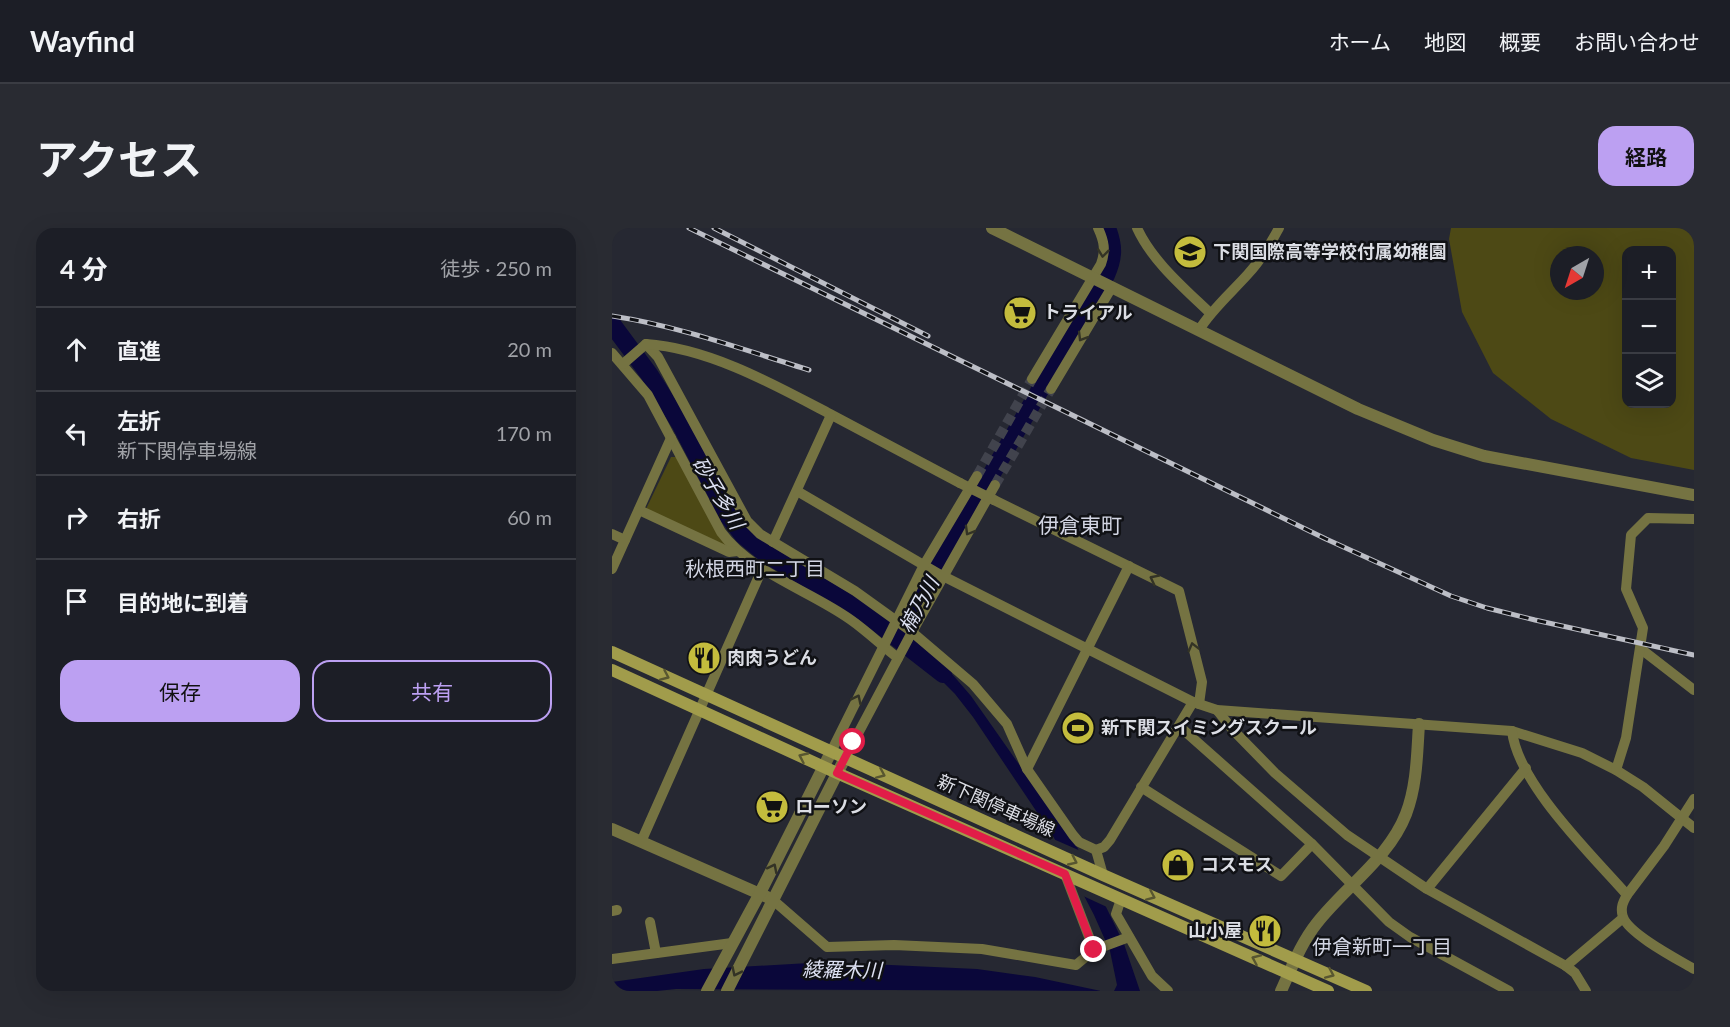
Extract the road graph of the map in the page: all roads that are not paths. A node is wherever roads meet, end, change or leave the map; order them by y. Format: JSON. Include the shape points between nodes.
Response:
{"nodes":[{"id":1,"x":992,"y":228,"type":"edge"},
{"id":2,"x":1098,"y":228,"type":"edge"},
{"id":3,"x":1137,"y":228,"type":"edge"},
{"id":4,"x":1279,"y":228,"type":"edge"},
{"id":5,"x":1093,"y":277,"type":"junction"},
{"id":6,"x":1112,"y":287,"type":"junction"},
{"id":7,"x":1210,"y":313,"type":"junction"},
{"id":8,"x":1199,"y":330,"type":"junction"},
{"id":9,"x":644,"y":346,"type":"junction"},
{"id":10,"x":612,"y":353,"type":"edge"},
{"id":11,"x":625,"y":363,"type":"junction"},
{"id":12,"x":1032,"y":379,"type":"tunnel mouth"},
{"id":13,"x":1051,"y":389,"type":"tunnel mouth"},
{"id":14,"x":831,"y":415,"type":"junction"},
{"id":15,"x":671,"y":438,"type":"junction"},
{"id":16,"x":977,"y":476,"type":"tunnel mouth"},
{"id":17,"x":995,"y":486,"type":"tunnel mouth"},
{"id":18,"x":796,"y":491,"type":"junction"},
{"id":19,"x":1694,"y":495,"type":"edge"},
{"id":20,"x":639,"y":510,"type":"junction"},
{"id":21,"x":1694,"y":519,"type":"edge"},
{"id":22,"x":612,"y":534,"type":"edge"},
{"id":23,"x":625,"y":540,"type":"junction"},
{"id":24,"x":774,"y":542,"type":"junction"},
{"id":25,"x":738,"y":551,"type":"junction"},
{"id":26,"x":1129,"y":566,"type":"junction"},
{"id":27,"x":763,"y":567,"type":"junction"},
{"id":28,"x":612,"y":569,"type":"edge"},
{"id":29,"x":934,"y":571,"type":"junction"},
{"id":30,"x":896,"y":622,"type":"junction"},
{"id":31,"x":911,"y":632,"type":"junction"},
{"id":32,"x":884,"y":644,"type":"junction"},
{"id":33,"x":1641,"y":649,"type":"junction"},
{"id":34,"x":1088,"y":650,"type":"junction"},
{"id":35,"x":612,"y":652,"type":"edge"},
{"id":36,"x":899,"y":656,"type":"junction"},
{"id":37,"x":612,"y":670,"type":"edge"},
{"id":38,"x":1694,"y":690,"type":"edge"},
{"id":39,"x":705,"y":694,"type":"junction"},
{"id":40,"x":1196,"y":703,"type":"junction"},
{"id":41,"x":699,"y":709,"type":"junction"},
{"id":42,"x":1217,"y":710,"type":"junction"},
{"id":43,"x":1419,"y":724,"type":"junction"},
{"id":44,"x":1179,"y":726,"type":"junction"},
{"id":45,"x":1512,"y":731,"type":"junction"},
{"id":46,"x":831,"y":752,"type":"junction"},
{"id":47,"x":845,"y":758,"type":"junction"},
{"id":48,"x":824,"y":766,"type":"junction"},
{"id":49,"x":1526,"y":768,"type":"junction"},
{"id":50,"x":1027,"y":769,"type":"junction"},
{"id":51,"x":1616,"y":770,"type":"junction"},
{"id":52,"x":837,"y":773,"type":"junction"},
{"id":53,"x":1141,"y":787,"type":"junction"},
{"id":54,"x":1694,"y":800,"type":"edge"},
{"id":55,"x":1683,"y":819,"type":"junction"},
{"id":56,"x":1694,"y":828,"type":"edge"},
{"id":57,"x":612,"y":830,"type":"edge"},
{"id":58,"x":641,"y":842,"type":"junction"},
{"id":59,"x":1312,"y":844,"type":"junction"},
{"id":60,"x":1096,"y":850,"type":"junction"},
{"id":61,"x":1378,"y":857,"type":"junction"},
{"id":62,"x":1100,"y":874,"type":"junction"},
{"id":63,"x":1066,"y":875,"type":"junction"},
{"id":64,"x":1351,"y":885,"type":"junction"},
{"id":65,"x":1427,"y":889,"type":"junction"},
{"id":66,"x":760,"y":893,"type":"junction"},
{"id":67,"x":1627,"y":895,"type":"junction"},
{"id":68,"x":1121,"y":899,"type":"junction"},
{"id":69,"x":773,"y":900,"type":"junction"},
{"id":70,"x":1623,"y":918,"type":"junction"},
{"id":71,"x":650,"y":922,"type":"dead end"},
{"id":72,"x":1127,"y":938,"type":"junction"},
{"id":73,"x":732,"y":943,"type":"junction"},
{"id":74,"x":1096,"y":949,"type":"junction"},
{"id":75,"x":656,"y":953,"type":"junction"},
{"id":76,"x":612,"y":959,"type":"edge"},
{"id":77,"x":1295,"y":959,"type":"junction"},
{"id":78,"x":1566,"y":966,"type":"junction"},
{"id":79,"x":1694,"y":969,"type":"edge"},
{"id":80,"x":1289,"y":973,"type":"junction"},
{"id":81,"x":707,"y":991,"type":"edge"},
{"id":82,"x":727,"y":991,"type":"edge"},
{"id":83,"x":1168,"y":991,"type":"edge"},
{"id":84,"x":1281,"y":991,"type":"edge"},
{"id":85,"x":1328,"y":991,"type":"edge"},
{"id":86,"x":1366,"y":991,"type":"edge"},
{"id":87,"x":1509,"y":991,"type":"edge"},
{"id":88,"x":1586,"y":991,"type":"edge"}],
"edges":[{"from":1,"to":5,"type":"street"},
{"from":2,"to":5,"type":"street","one_way":true,"via":[[1104,255]]},
{"from":3,"to":7,"type":"street","via":[[1174,278]]},
{"from":4,"to":7,"type":"street","via":[[1249,273]]},
{"from":5,"to":6,"type":"street"},
{"from":5,"to":12,"type":"street"},
{"from":6,"to":8,"type":"street"},
{"from":6,"to":13,"type":"street","one_way":true},
{"from":7,"to":8,"type":"street"},
{"from":8,"to":19,"type":"street","via":[[1358,409],[1433,440],[1484,456]]},
{"from":9,"to":11,"type":"street"},
{"from":9,"to":14,"type":"street","via":[[663,345],[761,378]]},
{"from":9,"to":24,"type":"street","via":[[658,357],[747,521]]},
{"from":10,"to":11,"type":"street"},
{"from":11,"to":15,"type":"street","via":[[648,394]]},
{"from":14,"to":18,"type":"street"},
{"from":14,"to":26,"type":"street","bridge":true},
{"from":15,"to":20,"type":"street"},
{"from":15,"to":25,"type":"street","via":[[721,532]]},
{"from":16,"to":29,"type":"street"},
{"from":17,"to":29,"type":"street","one_way":true},
{"from":18,"to":24,"type":"street"},
{"from":18,"to":29,"type":"street"},
{"from":20,"to":23,"type":"street"},
{"from":20,"to":25,"type":"street","via":[[729,552]]},
{"from":21,"to":33,"type":"street","via":[[1648,518],[1631,535],[1626,589],[1643,628]]},
{"from":22,"to":23,"type":"street"},
{"from":23,"to":28,"type":"street"},
{"from":24,"to":30,"type":"street","via":[[855,591]]},
{"from":25,"to":27,"type":"street"},
{"from":26,"to":34,"type":"street"},
{"from":40,"to":26,"type":"street","one_way":true,"via":[[1202,682],[1179,591]]},
{"from":27,"to":32,"type":"street"},
{"from":27,"to":39,"type":"street"},
{"from":29,"to":30,"type":"street"},
{"from":29,"to":31,"type":"street"},
{"from":29,"to":34,"type":"street"},
{"from":30,"to":31,"type":"street"},
{"from":30,"to":32,"type":"street"},
{"from":31,"to":36,"type":"street"},
{"from":31,"to":50,"type":"street","via":[[973,684],[1006,724]]},
{"from":32,"to":36,"type":"street"},
{"from":46,"to":32,"type":"street","one_way":true},
{"from":33,"to":38,"type":"street"},
{"from":33,"to":51,"type":"street","via":[[1626,738]]},
{"from":34,"to":40,"type":"street"},
{"from":34,"to":50,"type":"street"},
{"from":35,"to":39,"type":"main road","name":"新下関停車場線","one_way":true},
{"from":36,"to":47,"type":"street"},
{"from":37,"to":41,"type":"main road","name":"新下関停車場線"},
{"from":39,"to":41,"type":"street"},
{"from":39,"to":46,"type":"main road","name":"新下関停車場線"},
{"from":40,"to":42,"type":"street"},
{"from":40,"to":44,"type":"street"},
{"from":48,"to":41,"type":"main road","name":"新下関停車場線","one_way":true},
{"from":41,"to":58,"type":"street"},
{"from":42,"to":43,"type":"street"},
{"from":42,"to":61,"type":"street","via":[[1275,773]]},
{"from":43,"to":45,"type":"street"},
{"from":43,"to":61,"type":"street","via":[[1413,794],[1391,842]]},
{"from":44,"to":53,"type":"street"},
{"from":44,"to":59,"type":"street"},
{"from":45,"to":49,"type":"street"},
{"from":45,"to":51,"type":"street","via":[[1582,753]]},
{"from":46,"to":47,"type":"main road","name":"新下関停車場線"},
{"from":46,"to":48,"type":"street"},
{"from":47,"to":52,"type":"street"},
{"from":47,"to":62,"type":"main road","name":"新下関停車場線","one_way":true},
{"from":48,"to":52,"type":"main road","name":"新下関停車場線"},
{"from":66,"to":48,"type":"street","one_way":true},
{"from":49,"to":65,"type":"street"},
{"from":49,"to":67,"type":"street","via":[[1541,797]]},
{"from":50,"to":60,"type":"street","via":[[1073,835]]},
{"from":51,"to":55,"type":"street"},
{"from":52,"to":63,"type":"main road","name":"新下関停車場線"},
{"from":52,"to":69,"type":"street"},
{"from":53,"to":59,"type":"street","via":[[1281,876]]},
{"from":53,"to":60,"type":"street","via":[[1110,840]]},
{"from":54,"to":55,"type":"street"},
{"from":55,"to":56,"type":"street"},
{"from":55,"to":67,"type":"street"},
{"from":57,"to":58,"type":"street"},
{"from":58,"to":66,"type":"street"},
{"from":59,"to":64,"type":"street"},
{"from":60,"to":62,"type":"street"},
{"from":61,"to":64,"type":"street"},
{"from":61,"to":65,"type":"street"},
{"from":62,"to":77,"type":"main road","name":"新下関停車場線","one_way":true},
{"from":63,"to":68,"type":"main road","name":"新下関停車場線"},
{"from":63,"to":74,"type":"street"},
{"from":64,"to":77,"type":"street","via":[[1317,922]]},
{"from":64,"to":87,"type":"street","via":[[1410,937]]},
{"from":65,"to":78,"type":"street"},
{"from":66,"to":69,"type":"street"},
{"from":66,"to":73,"type":"street"},
{"from":67,"to":70,"type":"street","via":[[1622,905]]},
{"from":68,"to":72,"type":"street","via":[[1116,914]]},
{"from":80,"to":68,"type":"main road","name":"新下関停車場線","one_way":true},
{"from":69,"to":74,"type":"street","via":[[827,947],[982,949],[1076,965]]},
{"from":69,"to":82,"type":"street","one_way":true},
{"from":70,"to":78,"type":"street"},
{"from":70,"to":79,"type":"street","via":[[1648,941]]},
{"from":71,"to":75,"type":"street"},
{"from":72,"to":74,"type":"street"},
{"from":72,"to":83,"type":"street","via":[[1152,976]]},
{"from":73,"to":75,"type":"street"},
{"from":73,"to":81,"type":"street"},
{"from":75,"to":76,"type":"street"},
{"from":77,"to":80,"type":"street"},
{"from":77,"to":86,"type":"main road","name":"新下関停車場線","one_way":true},
{"from":78,"to":88,"type":"street"},
{"from":80,"to":84,"type":"street"},
{"from":80,"to":85,"type":"main road","name":"新下関停車場線"}]}
